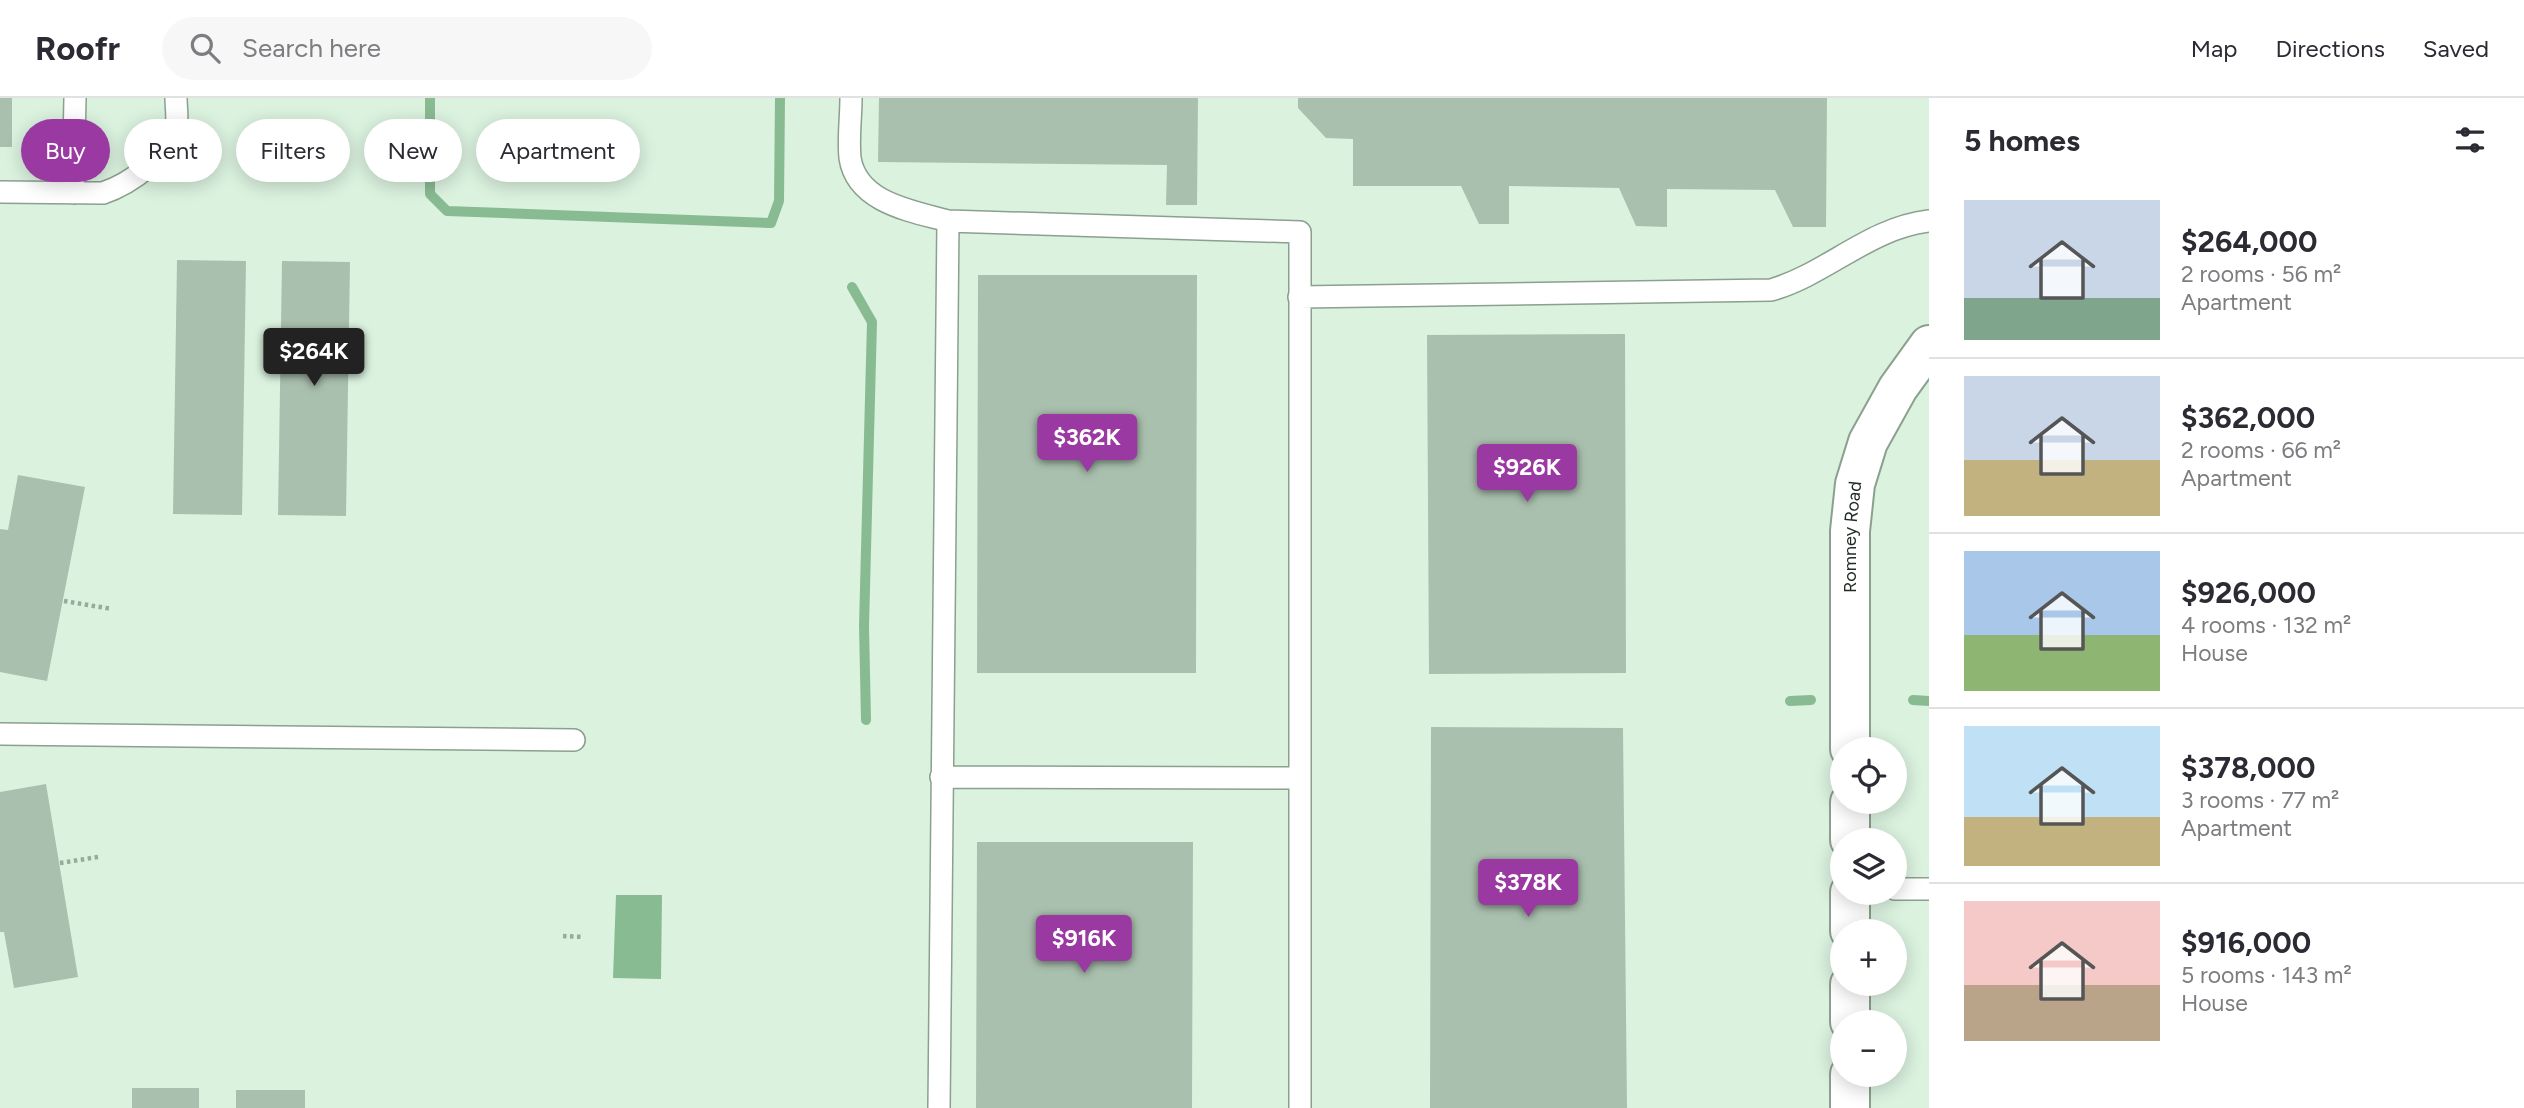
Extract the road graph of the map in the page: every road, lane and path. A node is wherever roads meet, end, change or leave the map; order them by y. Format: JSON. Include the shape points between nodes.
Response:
{"nodes":[{"id":1,"x":75,"y":98,"type":"edge"},
{"id":2,"x":176,"y":98,"type":"edge"},
{"id":3,"x":851,"y":98,"type":"edge"},
{"id":4,"x":0,"y":192,"type":"edge"},
{"id":5,"x":73,"y":193,"type":"junction"},
{"id":6,"x":948,"y":221,"type":"junction"},
{"id":7,"x":1929,"y":221,"type":"edge"},
{"id":8,"x":1299,"y":297,"type":"junction"},
{"id":9,"x":1929,"y":345,"type":"edge"},
{"id":10,"x":64,"y":601,"type":"dead end"},
{"id":11,"x":112,"y":609,"type":"dead end"},
{"id":12,"x":0,"y":734,"type":"edge"},
{"id":13,"x":1850,"y":737,"type":"edge"},
{"id":14,"x":574,"y":740,"type":"dead end"},
{"id":15,"x":941,"y":776,"type":"junction"},
{"id":16,"x":1300,"y":778,"type":"junction"},
{"id":17,"x":98,"y":857,"type":"dead end"},
{"id":18,"x":60,"y":863,"type":"dead end"},
{"id":19,"x":1907,"y":889,"type":"edge"},
{"id":20,"x":1929,"y":889,"type":"edge"},
{"id":21,"x":563,"y":936,"type":"dead end"},
{"id":22,"x":584,"y":937,"type":"dead end"},
{"id":23,"x":1850,"y":1087,"type":"edge"},
{"id":24,"x":939,"y":1108,"type":"edge"},
{"id":25,"x":1300,"y":1108,"type":"edge"},
{"id":26,"x":1850,"y":1108,"type":"edge"}],
"edges":[{"from":1,"to":5,"type":"lane"},
{"from":2,"to":5,"type":"lane","via":[[176,128],[164,152],[117,188]]},
{"from":3,"to":6,"type":"lane","via":[[850,159],[866,190],[896,206]]},
{"from":4,"to":5,"type":"lane"},
{"from":6,"to":8,"type":"lane","via":[[1300,232]]},
{"from":6,"to":15,"type":"lane"},
{"from":7,"to":8,"type":"lane","via":[[1874,237],[1800,282],[1771,290]]},
{"from":8,"to":16,"type":"lane"},
{"from":9,"to":13,"type":"street","name":"Romney Road","via":[[1868,442],[1856,484],[1850,531]]},
{"from":10,"to":11,"type":"path"},
{"from":12,"to":14,"type":"lane"},
{"from":15,"to":16,"type":"lane"},
{"from":15,"to":24,"type":"lane"},
{"from":16,"to":25,"type":"lane"},
{"from":17,"to":18,"type":"path"},
{"from":19,"to":20,"type":"lane"},
{"from":21,"to":22,"type":"path"},
{"from":23,"to":26,"type":"street"}]}
